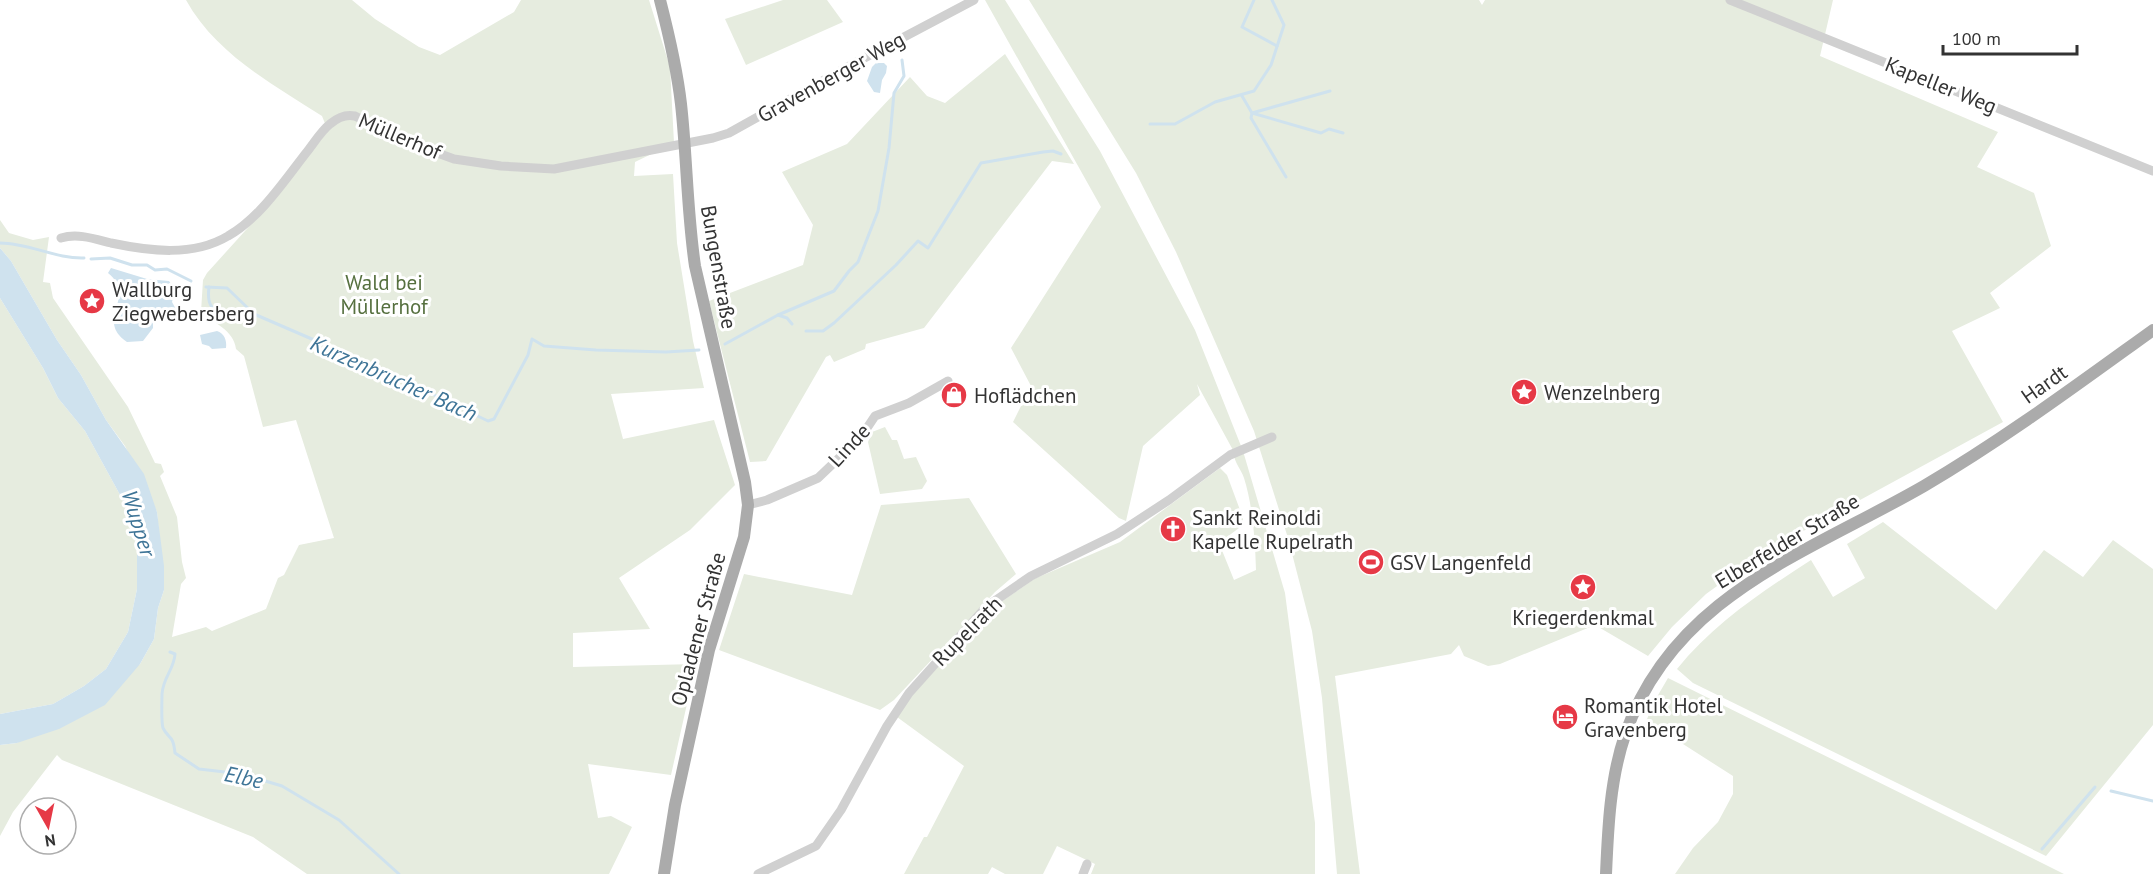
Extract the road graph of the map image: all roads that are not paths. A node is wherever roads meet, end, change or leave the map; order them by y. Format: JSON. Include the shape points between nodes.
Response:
{"nodes":[{"id":1,"x":660,"y":0,"type":"edge"},
{"id":2,"x":974,"y":0,"type":"edge"},
{"id":3,"x":1730,"y":0,"type":"edge"},
{"id":4,"x":684,"y":145,"type":"junction"},
{"id":5,"x":2153,"y":171,"type":"edge"},
{"id":6,"x":61,"y":238,"type":"dead end"},
{"id":7,"x":2153,"y":330,"type":"edge"},
{"id":8,"x":948,"y":381,"type":"dead end"},
{"id":9,"x":725,"y":395,"type":"joint"},
{"id":10,"x":1272,"y":436,"type":"dead end"},
{"id":11,"x":1956,"y":468,"type":"joint"},
{"id":12,"x":748,"y":505,"type":"junction"},
{"id":13,"x":1087,"y":864,"type":"dead end"},
{"id":14,"x":664,"y":874,"type":"edge"},
{"id":15,"x":758,"y":874,"type":"edge"},
{"id":16,"x":1083,"y":874,"type":"edge"},
{"id":17,"x":1606,"y":874,"type":"edge"}],
"edges":[{"from":1,"to":4,"type":"main road","name":"Bungenstraße","via":[[674,52]]},
{"from":2,"to":4,"type":"street","name":"Gravenberger Weg","via":[[729,133]]},
{"from":3,"to":5,"type":"street","name":"Kapeller Weg"},
{"from":4,"to":6,"type":"street","name":"Müllerhof","via":[[554,169],[501,166],[454,159],[348,115],[328,125],[275,192],[228,237],[200,248],[170,251],[83,237]]},
{"from":4,"to":9,"type":"main road","name":"Bungenstraße","via":[[694,266]]},
{"from":7,"to":11,"type":"main road","name":"Hardt"},
{"from":8,"to":12,"type":"street","name":"Linde","via":[[875,416],[861,438],[818,478]]},
{"from":9,"to":12,"type":"main road","name":"Opladener Straße"},
{"from":10,"to":15,"type":"street","name":"Rupelrath","via":[[1230,455],[1118,534],[1031,576],[986,607],[909,693],[816,846]]},
{"from":11,"to":17,"type":"main road","name":"Elberfelder Straße","via":[[1743,586],[1698,622],[1666,657],[1636,708],[1625,736],[1616,770]]},
{"from":12,"to":14,"type":"main road","name":"Opladener Straße","via":[[744,537],[710,646]]},
{"from":13,"to":16,"type":"street"}]}
